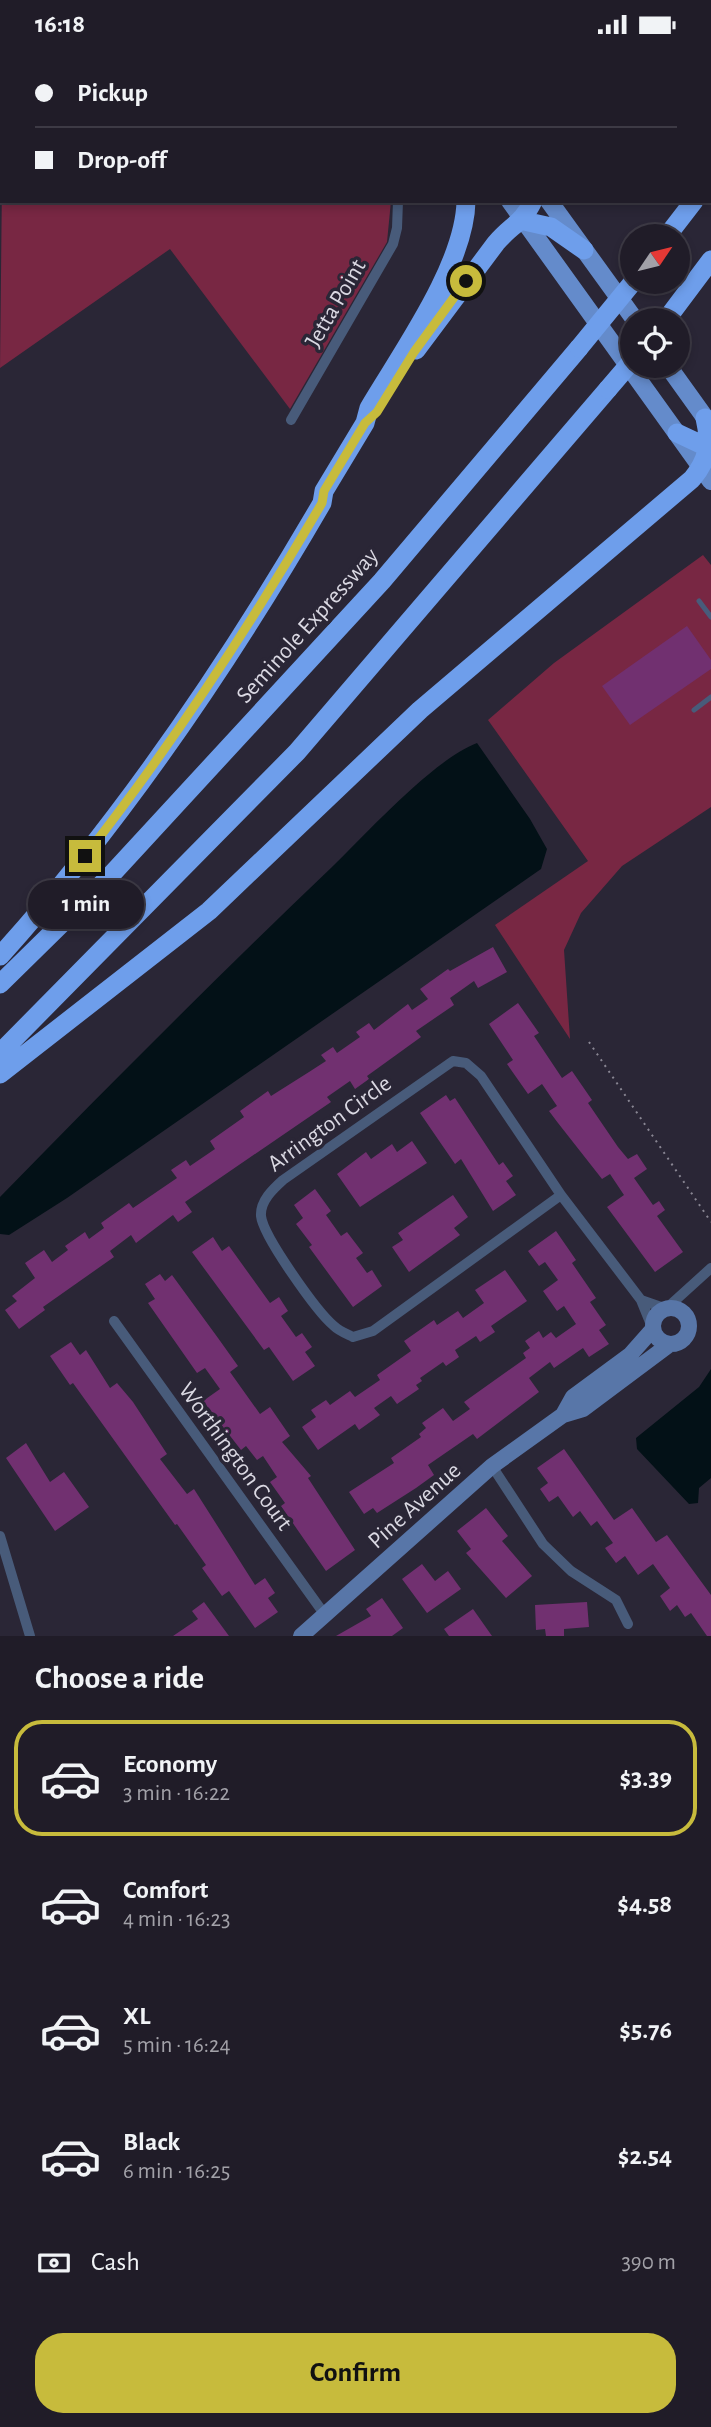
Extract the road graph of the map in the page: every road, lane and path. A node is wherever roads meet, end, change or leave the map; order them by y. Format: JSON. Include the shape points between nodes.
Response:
{"nodes":[{"id":1,"x":398,"y":203,"type":"edge"},
{"id":2,"x":466,"y":203,"type":"edge"},
{"id":3,"x":511,"y":203,"type":"edge"},
{"id":4,"x":532,"y":203,"type":"edge"},
{"id":5,"x":550,"y":203,"type":"edge"},
{"id":6,"x":692,"y":203,"type":"edge"},
{"id":7,"x":524,"y":221,"type":"junction"},
{"id":8,"x":676,"y":224,"type":"edge"},
{"id":9,"x":584,"y":250,"type":"junction"},
{"id":10,"x":711,"y":260,"type":"edge"},
{"id":11,"x":622,"y":294,"type":"edge"},
{"id":12,"x":626,"y":308,"type":"edge"},
{"id":13,"x":675,"y":308,"type":"edge"},
{"id":14,"x":620,"y":375,"type":"edge"},
{"id":15,"x":677,"y":378,"type":"edge"},
{"id":16,"x":291,"y":420,"type":"dead end"},
{"id":17,"x":708,"y":422,"type":"edge"},
{"id":18,"x":365,"y":423,"type":"junction"},
{"id":19,"x":677,"y":433,"type":"junction"},
{"id":20,"x":710,"y":449,"type":"edge"},
{"id":21,"x":706,"y":475,"type":"edge"},
{"id":22,"x":699,"y":601,"type":"dead end"},
{"id":23,"x":711,"y":617,"type":"edge"},
{"id":24,"x":711,"y":697,"type":"edge"},
{"id":25,"x":694,"y":710,"type":"dead end"},
{"id":26,"x":0,"y":956,"type":"edge"},
{"id":27,"x":0,"y":984,"type":"edge"},
{"id":28,"x":589,"y":1042,"type":"dead end"},
{"id":29,"x":0,"y":1053,"type":"edge"},
{"id":30,"x":0,"y":1074,"type":"edge"},
{"id":31,"x":561,"y":1195,"type":"junction"},
{"id":32,"x":711,"y":1222,"type":"edge"},
{"id":33,"x":711,"y":1268,"type":"edge"},
{"id":34,"x":641,"y":1300,"type":"junction"},
{"id":35,"x":666,"y":1308,"type":"junction"},
{"id":36,"x":114,"y":1321,"type":"dead end"},
{"id":37,"x":653,"y":1329,"type":"junction"},
{"id":38,"x":670,"y":1344,"type":"junction"},
{"id":39,"x":563,"y":1415,"type":"junction"},
{"id":40,"x":492,"y":1466,"type":"junction"},
{"id":41,"x":0,"y":1536,"type":"edge"},
{"id":42,"x":325,"y":1615,"type":"junction"},
{"id":43,"x":628,"y":1624,"type":"dead end"},
{"id":44,"x":30,"y":1636,"type":"edge"},
{"id":45,"x":301,"y":1636,"type":"edge"}],
"edges":[{"from":1,"to":16,"type":"street","name":"Jetta Point","via":[[393,244]]},
{"from":2,"to":18,"type":"highway","via":[[465,224],[453,263],[369,408]]},
{"from":3,"to":7,"type":"main road"},
{"from":4,"to":7,"type":"highway"},
{"from":5,"to":9,"type":"main road"},
{"from":6,"to":8,"type":"highway"},
{"from":7,"to":9,"type":"highway","via":[[551,227]]},
{"from":7,"to":18,"type":"highway","via":[[504,233],[476,268]]},
{"from":7,"to":19,"type":"main road"},
{"from":9,"to":12,"type":"main road"},
{"from":10,"to":13,"type":"highway"},
{"from":11,"to":27,"type":"highway","name":"Seminole Expressway","bridge":true,"via":[[382,581],[111,875]]},
{"from":14,"to":29,"type":"highway","bridge":true,"via":[[297,752]]},
{"from":15,"to":17,"type":"main road"},
{"from":17,"to":20,"type":"highway"},
{"from":18,"to":26,"type":"highway","via":[[276,561],[233,634],[224,659],[163,751],[108,826]]},
{"from":19,"to":20,"type":"highway"},
{"from":19,"to":21,"type":"main road"},
{"from":20,"to":21,"type":"highway"},
{"from":21,"to":30,"type":"highway","via":[[420,710],[209,911]]},
{"from":22,"to":23,"type":"lane"},
{"from":24,"to":25,"type":"lane"},
{"from":28,"to":32,"type":"path"},
{"from":31,"to":31,"type":"street","name":"Arrington Circle","via":[[481,1076],[466,1063],[453,1061],[283,1180],[269,1193],[260,1214],[287,1266],[334,1327],[353,1337],[373,1331]]},
{"from":31,"to":34,"type":"street","name":"Arrington Circle"},
{"from":33,"to":35,"type":"street","name":"Pine Avenue"},
{"from":34,"to":35,"type":"street"},
{"from":34,"to":37,"type":"street","name":"Arrington Circle"},
{"from":35,"to":37,"type":"street","name":"Pine Avenue","via":[[654,1318]]},
{"from":35,"to":38,"type":"street","name":"Pine Avenue","via":[[681,1310],[689,1327],[681,1341]]},
{"from":36,"to":42,"type":"street","name":"Worthington Court"},
{"from":37,"to":38,"type":"street","via":[[658,1339]]},
{"from":37,"to":39,"type":"street","name":"Pine Avenue","via":[[630,1355],[573,1397]]},
{"from":38,"to":39,"type":"street","name":"Pine Avenue","via":[[583,1409]]},
{"from":39,"to":40,"type":"street","name":"Pine Avenue"},
{"from":40,"to":42,"type":"street","name":"Pine Avenue"},
{"from":40,"to":43,"type":"street","via":[[543,1543],[572,1571],[616,1601]]},
{"from":41,"to":44,"type":"street"},
{"from":42,"to":45,"type":"street","name":"Pine Avenue"}]}
